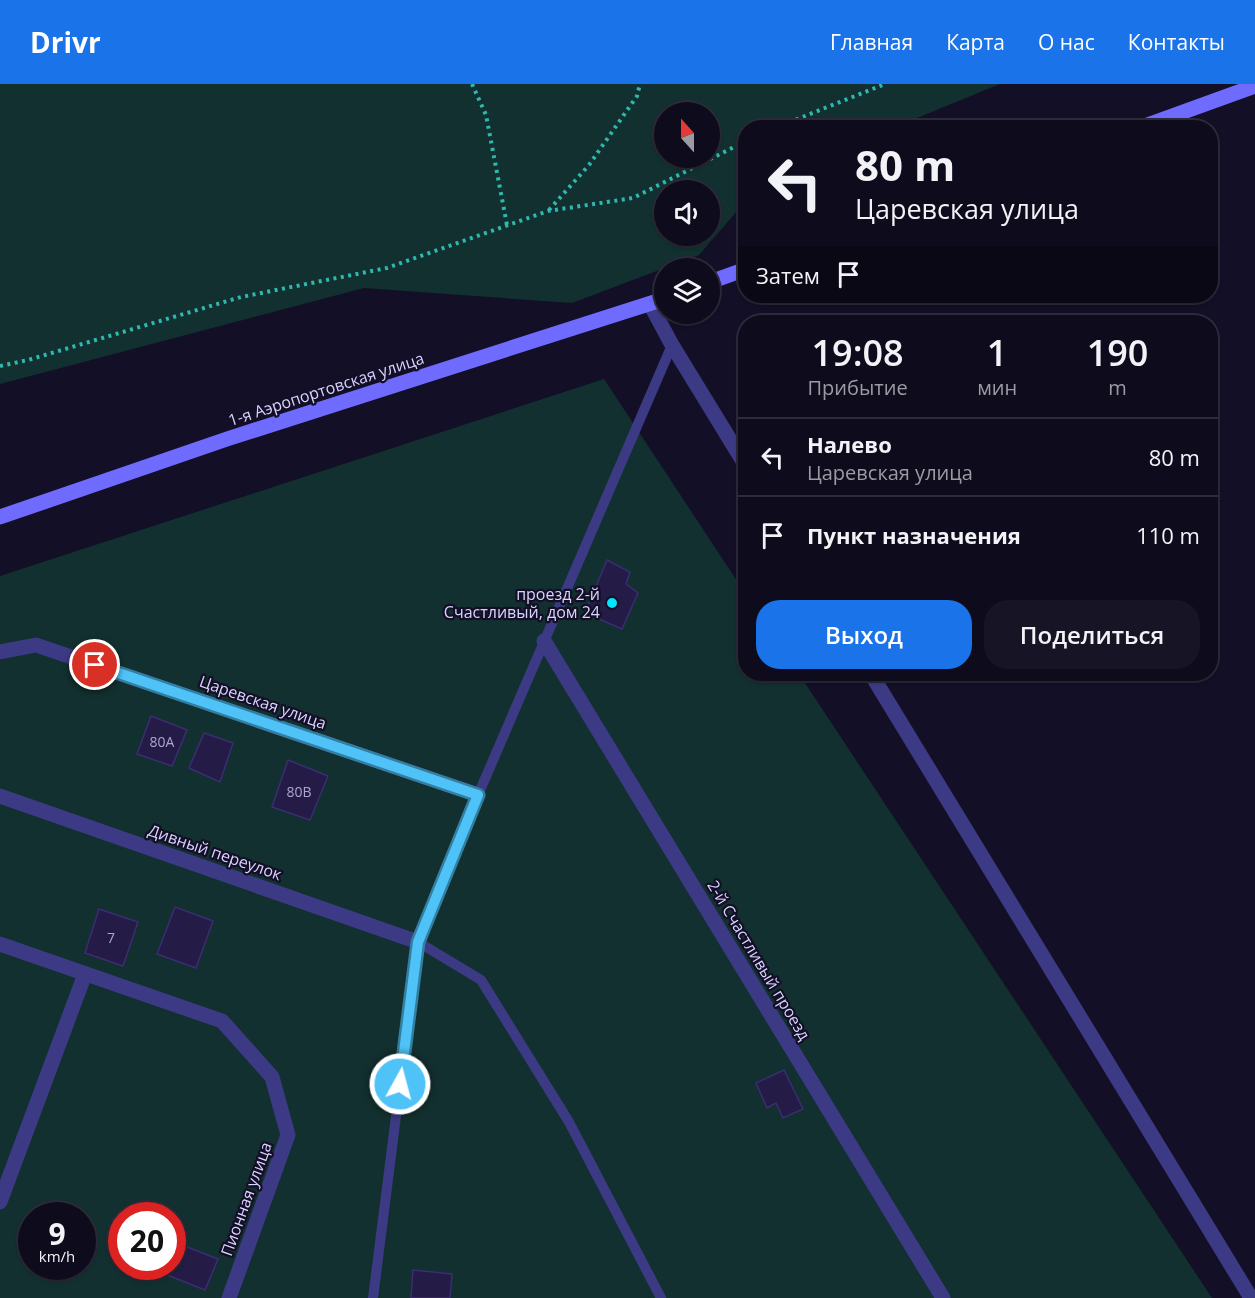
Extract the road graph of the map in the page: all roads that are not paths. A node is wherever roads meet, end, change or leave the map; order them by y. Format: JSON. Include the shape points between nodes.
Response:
{"nodes":[{"id":1,"x":1255,"y":86,"type":"edge"},
{"id":2,"x":1161,"y":120,"type":"edge"},
{"id":3,"x":738,"y":272,"type":"edge"},
{"id":4,"x":720,"y":278,"type":"edge"},
{"id":5,"x":654,"y":302,"type":"edge"},
{"id":6,"x":665,"y":324,"type":"edge"},
{"id":7,"x":672,"y":345,"type":"junction"},
{"id":8,"x":738,"y":453,"type":"edge"},
{"id":9,"x":0,"y":517,"type":"edge"},
{"id":10,"x":544,"y":641,"type":"junction"},
{"id":11,"x":0,"y":652,"type":"edge"},
{"id":12,"x":876,"y":681,"type":"edge"},
{"id":13,"x":478,"y":795,"type":"junction"},
{"id":14,"x":0,"y":796,"type":"edge"},
{"id":15,"x":418,"y":942,"type":"junction"},
{"id":16,"x":0,"y":944,"type":"edge"},
{"id":17,"x":85,"y":974,"type":"junction"},
{"id":18,"x":0,"y":1202,"type":"edge"},
{"id":19,"x":229,"y":1298,"type":"edge"},
{"id":20,"x":373,"y":1298,"type":"edge"},
{"id":21,"x":661,"y":1298,"type":"edge"},
{"id":22,"x":943,"y":1298,"type":"edge"},
{"id":23,"x":1251,"y":1298,"type":"edge"}],
"edges":[{"from":1,"to":2,"type":"street"},
{"from":3,"to":4,"type":"street"},
{"from":5,"to":9,"type":"street","name":"1-я Аэропортовская улица"},
{"from":6,"to":7,"type":"street"},
{"from":7,"to":8,"type":"street"},
{"from":7,"to":10,"type":"lane"},
{"from":10,"to":13,"type":"lane"},
{"from":10,"to":22,"type":"street","name":"2-й Счастливый проезд"},
{"from":11,"to":13,"type":"street","name":"Царевская улица","via":[[36,645]]},
{"from":12,"to":23,"type":"street"},
{"from":13,"to":15,"type":"lane"},
{"from":14,"to":15,"type":"street","name":"Дивный переулок"},
{"from":15,"to":20,"type":"lane"},
{"from":15,"to":21,"type":"lane","via":[[481,980],[569,1122]]},
{"from":16,"to":17,"type":"street"},
{"from":17,"to":18,"type":"street"},
{"from":17,"to":19,"type":"street","name":"Пионная улица","via":[[222,1022],[272,1077],[288,1135]]}]}
